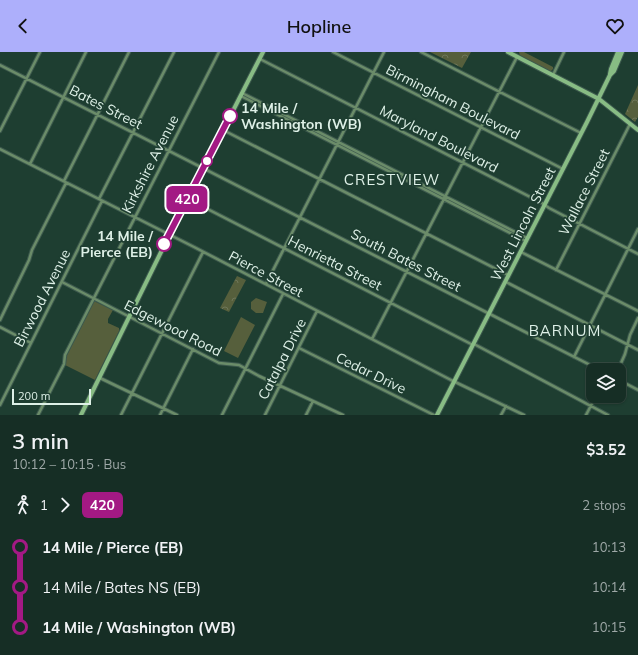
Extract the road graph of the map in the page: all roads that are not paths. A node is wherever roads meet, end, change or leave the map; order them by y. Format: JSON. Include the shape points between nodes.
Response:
{"nodes":[{"id":1,"x":40,"y":52,"type":"edge"},
{"id":2,"x":86,"y":52,"type":"edge"},
{"id":3,"x":129,"y":52,"type":"edge"},
{"id":4,"x":174,"y":52,"type":"edge"},
{"id":5,"x":219,"y":52,"type":"edge"},
{"id":6,"x":263,"y":52,"type":"edge"},
{"id":7,"x":333,"y":52,"type":"edge"},
{"id":8,"x":384,"y":52,"type":"edge"},
{"id":9,"x":421,"y":52,"type":"edge"},
{"id":10,"x":508,"y":52,"type":"edge"},
{"id":11,"x":564,"y":52,"type":"edge"},
{"id":12,"x":618,"y":52,"type":"edge"},
{"id":13,"x":622,"y":52,"type":"edge"},
{"id":14,"x":516,"y":54,"type":"edge"},
{"id":15,"x":259,"y":59,"type":"junction"},
{"id":16,"x":617,"y":59,"type":"junction"},
{"id":17,"x":0,"y":65,"type":"edge"},
{"id":18,"x":374,"y":73,"type":"junction"},
{"id":19,"x":553,"y":74,"type":"junction"},
{"id":20,"x":27,"y":78,"type":"junction"},
{"id":21,"x":499,"y":92,"type":"junction"},
{"id":22,"x":241,"y":94,"type":"junction"},
{"id":23,"x":64,"y":97,"type":"junction"},
{"id":24,"x":599,"y":99,"type":"junction"},
{"id":25,"x":356,"y":108,"type":"junction"},
{"id":26,"x":98,"y":114,"type":"junction"},
{"id":27,"x":631,"y":123,"type":"junction"},
{"id":28,"x":481,"y":127,"type":"junction"},
{"id":29,"x":223,"y":130,"type":"junction"},
{"id":30,"x":638,"y":130,"type":"edge"},
{"id":31,"x":0,"y":131,"type":"edge"},
{"id":32,"x":133,"y":132,"type":"junction"},
{"id":33,"x":582,"y":134,"type":"junction"},
{"id":34,"x":338,"y":143,"type":"junction"},
{"id":35,"x":0,"y":149,"type":"edge"},
{"id":36,"x":169,"y":150,"type":"junction"},
{"id":37,"x":463,"y":162,"type":"junction"},
{"id":38,"x":30,"y":164,"type":"junction"},
{"id":39,"x":204,"y":168,"type":"junction"},
{"id":40,"x":563,"y":169,"type":"junction"},
{"id":41,"x":320,"y":179,"type":"junction"},
{"id":42,"x":65,"y":182,"type":"junction"},
{"id":43,"x":445,"y":198,"type":"junction"},
{"id":44,"x":188,"y":199,"type":"junction"},
{"id":45,"x":101,"y":200,"type":"junction"},
{"id":46,"x":545,"y":205,"type":"junction"},
{"id":47,"x":134,"y":217,"type":"junction"},
{"id":48,"x":300,"y":217,"type":"junction"},
{"id":49,"x":580,"y":224,"type":"junction"},
{"id":50,"x":638,"y":228,"type":"edge"},
{"id":51,"x":426,"y":234,"type":"junction"},
{"id":52,"x":169,"y":235,"type":"junction"},
{"id":53,"x":527,"y":240,"type":"junction"},
{"id":54,"x":284,"y":248,"type":"junction"},
{"id":55,"x":628,"y":248,"type":"junction"},
{"id":56,"x":203,"y":252,"type":"junction"},
{"id":57,"x":521,"y":252,"type":"junction"},
{"id":58,"x":638,"y":254,"type":"edge"},
{"id":59,"x":556,"y":270,"type":"junction"},
{"id":60,"x":407,"y":271,"type":"junction"},
{"id":61,"x":509,"y":276,"type":"junction"},
{"id":62,"x":62,"y":282,"type":"junction"},
{"id":63,"x":506,"y":282,"type":"junction"},
{"id":64,"x":266,"y":284,"type":"junction"},
{"id":65,"x":284,"y":294,"type":"junction"},
{"id":66,"x":605,"y":294,"type":"junction"},
{"id":67,"x":94,"y":298,"type":"junction"},
{"id":68,"x":391,"y":303,"type":"junction"},
{"id":69,"x":318,"y":311,"type":"junction"},
{"id":70,"x":638,"y":311,"type":"edge"},
{"id":71,"x":489,"y":314,"type":"junction"},
{"id":72,"x":129,"y":316,"type":"junction"},
{"id":73,"x":638,"y":318,"type":"edge"},
{"id":74,"x":0,"y":320,"type":"edge"},
{"id":75,"x":590,"y":325,"type":"junction"},
{"id":76,"x":0,"y":327,"type":"edge"},
{"id":77,"x":162,"y":333,"type":"junction"},
{"id":78,"x":372,"y":340,"type":"junction"},
{"id":79,"x":32,"y":343,"type":"junction"},
{"id":80,"x":628,"y":344,"type":"junction"},
{"id":81,"x":473,"y":345,"type":"junction"},
{"id":82,"x":299,"y":348,"type":"junction"},
{"id":83,"x":193,"y":349,"type":"junction"},
{"id":84,"x":638,"y":350,"type":"edge"},
{"id":85,"x":574,"y":357,"type":"junction"},
{"id":86,"x":586,"y":363,"type":"edge"},
{"id":87,"x":621,"y":363,"type":"edge"},
{"id":88,"x":245,"y":369,"type":"junction"},
{"id":89,"x":99,"y":378,"type":"junction"},
{"id":90,"x":454,"y":382,"type":"junction"},
{"id":91,"x":626,"y":384,"type":"edge"},
{"id":92,"x":280,"y":386,"type":"junction"},
{"id":93,"x":638,"y":390,"type":"edge"},
{"id":94,"x":132,"y":394,"type":"junction"},
{"id":95,"x":313,"y":401,"type":"junction"},
{"id":96,"x":592,"y":403,"type":"edge"},
{"id":97,"x":0,"y":405,"type":"edge"},
{"id":98,"x":506,"y":406,"type":"junction"},
{"id":99,"x":591,"y":406,"type":"junction"},
{"id":100,"x":163,"y":409,"type":"junction"},
{"id":101,"x":38,"y":415,"type":"edge"},
{"id":102,"x":81,"y":415,"type":"edge"},
{"id":103,"x":121,"y":415,"type":"edge"},
{"id":104,"x":160,"y":415,"type":"edge"},
{"id":105,"x":177,"y":415,"type":"edge"},
{"id":106,"x":222,"y":415,"type":"edge"},
{"id":107,"x":265,"y":415,"type":"edge"},
{"id":108,"x":306,"y":415,"type":"edge"},
{"id":109,"x":343,"y":415,"type":"edge"},
{"id":110,"x":436,"y":415,"type":"edge"},
{"id":111,"x":501,"y":415,"type":"edge"},
{"id":112,"x":524,"y":415,"type":"edge"},
{"id":113,"x":586,"y":415,"type":"edge"},
{"id":114,"x":608,"y":415,"type":"edge"}],
"edges":[{"from":1,"to":20,"type":"street"},
{"from":2,"to":23,"type":"street"},
{"from":3,"to":26,"type":"street"},
{"from":4,"to":32,"type":"street","name":"Birwood Avenue"},
{"from":5,"to":36,"type":"street","name":"Kirkshire Avenue"},
{"from":6,"to":15,"type":"main road"},
{"from":7,"to":18,"type":"street","name":"Birmingham Boulevard"},
{"from":8,"to":18,"type":"street"},
{"from":9,"to":21,"type":"street"},
{"from":10,"to":14,"type":"main road"},
{"from":11,"to":19,"type":"street"},
{"from":12,"to":16,"type":"main road","name":"West Lincoln Street"},
{"from":13,"to":16,"type":"main road","name":"West Lincoln Street"},
{"from":14,"to":19,"type":"main road"},
{"from":14,"to":21,"type":"street"},
{"from":15,"to":22,"type":"main road"},
{"from":15,"to":25,"type":"street","name":"Maryland Boulevard"},
{"from":16,"to":24,"type":"main road","name":"West Lincoln Street","via":[[614,71]]},
{"from":17,"to":20,"type":"street","name":"Bates Street"},
{"from":18,"to":25,"type":"street"},
{"from":18,"to":28,"type":"street","name":"Birmingham Boulevard"},
{"from":19,"to":24,"type":"main road"},
{"from":20,"to":23,"type":"street","name":"Bates Street"},
{"from":20,"to":31,"type":"street"},
{"from":21,"to":28,"type":"street"},
{"from":21,"to":33,"type":"street"},
{"from":22,"to":29,"type":"main road"},
{"from":22,"to":34,"type":"street"},
{"from":23,"to":26,"type":"street","name":"Bates Street"},
{"from":23,"to":38,"type":"street"},
{"from":24,"to":27,"type":"main road"},
{"from":24,"to":33,"type":"main road","name":"West Lincoln Street"},
{"from":25,"to":34,"type":"street"},
{"from":25,"to":37,"type":"street","name":"Maryland Boulevard"},
{"from":26,"to":32,"type":"street","name":"Bates Street"},
{"from":26,"to":42,"type":"street"},
{"from":27,"to":30,"type":"main road"},
{"from":27,"to":49,"type":"street","name":"Wallace Street"},
{"from":28,"to":37,"type":"street"},
{"from":28,"to":40,"type":"street","name":"Birmingham Boulevard"},
{"from":29,"to":39,"type":"main road"},
{"from":29,"to":41,"type":"street"},
{"from":32,"to":36,"type":"street","name":"Bates Street"},
{"from":32,"to":45,"type":"street","name":"Birwood Avenue"},
{"from":33,"to":40,"type":"main road","name":"West Lincoln Street"},
{"from":34,"to":41,"type":"street"},
{"from":34,"to":43,"type":"street"},
{"from":35,"to":38,"type":"street","name":"Pierce Street"},
{"from":36,"to":39,"type":"street","name":"Bates Street"},
{"from":36,"to":47,"type":"street","name":"Kirkshire Avenue"},
{"from":37,"to":43,"type":"street"},
{"from":37,"to":46,"type":"street","name":"Maryland Boulevard"},
{"from":38,"to":42,"type":"street","name":"Pierce Street"},
{"from":39,"to":44,"type":"main road"},
{"from":39,"to":48,"type":"street","name":"South Bates Street"},
{"from":40,"to":46,"type":"main road","name":"West Lincoln Street"},
{"from":41,"to":48,"type":"street"},
{"from":41,"to":51,"type":"street"},
{"from":42,"to":45,"type":"street","name":"Pierce Street"},
{"from":42,"to":74,"type":"street"},
{"from":43,"to":51,"type":"street"},
{"from":43,"to":53,"type":"street"},
{"from":44,"to":52,"type":"main road"},
{"from":44,"to":54,"type":"street","name":"Henrietta Street"},
{"from":45,"to":47,"type":"street","name":"Pierce Street"},
{"from":45,"to":62,"type":"street","name":"Birwood Avenue"},
{"from":46,"to":49,"type":"street","name":"Maryland Boulevard"},
{"from":46,"to":53,"type":"main road","name":"West Lincoln Street"},
{"from":47,"to":52,"type":"street","name":"Pierce Street"},
{"from":47,"to":67,"type":"street","name":"Kirkshire Avenue"},
{"from":48,"to":54,"type":"street"},
{"from":48,"to":60,"type":"street","name":"South Bates Street"},
{"from":49,"to":55,"type":"street","name":"Maryland Boulevard"},
{"from":49,"to":59,"type":"street","name":"Wallace Street"},
{"from":50,"to":55,"type":"street"},
{"from":51,"to":60,"type":"street"},
{"from":51,"to":61,"type":"street"},
{"from":52,"to":56,"type":"street","name":"Pierce Street"},
{"from":52,"to":72,"type":"main road"},
{"from":53,"to":57,"type":"main road","name":"West Lincoln Street"},
{"from":54,"to":64,"type":"street"},
{"from":54,"to":68,"type":"street","name":"Henrietta Street"},
{"from":55,"to":58,"type":"street","name":"Maryland Boulevard"},
{"from":55,"to":66,"type":"street"},
{"from":56,"to":64,"type":"street","name":"Pierce Street"},
{"from":56,"to":77,"type":"street"},
{"from":57,"to":59,"type":"street"},
{"from":57,"to":61,"type":"main road","name":"West Lincoln Street"},
{"from":59,"to":66,"type":"street"},
{"from":60,"to":68,"type":"street"},
{"from":60,"to":71,"type":"street","name":"South Bates Street"},
{"from":61,"to":63,"type":"main road","name":"West Lincoln Street"},
{"from":62,"to":67,"type":"street","name":"Edgewood Road"},
{"from":62,"to":79,"type":"street","name":"Birwood Avenue"},
{"from":63,"to":71,"type":"main road","name":"West Lincoln Street"},
{"from":63,"to":75,"type":"street"},
{"from":64,"to":65,"type":"street","name":"Pierce Street"},
{"from":65,"to":69,"type":"street","name":"Pierce Street"},
{"from":65,"to":88,"type":"street"},
{"from":66,"to":70,"type":"street"},
{"from":66,"to":75,"type":"street"},
{"from":67,"to":72,"type":"street","name":"Edgewood Road"},
{"from":67,"to":101,"type":"street","name":"Kirkshire Avenue"},
{"from":68,"to":78,"type":"street"},
{"from":68,"to":81,"type":"street","name":"Henrietta Street"},
{"from":69,"to":78,"type":"street","name":"Pierce Street"},
{"from":69,"to":82,"type":"street","name":"Catalpa Drive"},
{"from":71,"to":81,"type":"main road","name":"West Lincoln Street"},
{"from":71,"to":85,"type":"street","name":"South Bates Street"},
{"from":72,"to":77,"type":"street","name":"Edgewood Road"},
{"from":72,"to":89,"type":"main road"},
{"from":73,"to":80,"type":"street"},
{"from":75,"to":80,"type":"street"},
{"from":75,"to":85,"type":"street"},
{"from":76,"to":79,"type":"street"},
{"from":77,"to":83,"type":"street","name":"Edgewood Road"},
{"from":77,"to":94,"type":"street"},
{"from":78,"to":90,"type":"street","name":"Pierce Street"},
{"from":79,"to":97,"type":"street","name":"Birwood Avenue"},
{"from":80,"to":84,"type":"street"},
{"from":80,"to":87,"type":"street"},
{"from":81,"to":90,"type":"main road","name":"West Lincoln Street"},
{"from":81,"to":99,"type":"street","name":"Henrietta Street"},
{"from":82,"to":92,"type":"street","name":"Catalpa Drive"},
{"from":82,"to":110,"type":"street","name":"Cedar Drive"},
{"from":83,"to":88,"type":"street","name":"Edgewood Road","via":[[219,363],[236,364]]},
{"from":83,"to":100,"type":"street"},
{"from":85,"to":86,"type":"street","name":"South Bates Street"},
{"from":88,"to":92,"type":"street","name":"Edgewood Road"},
{"from":88,"to":106,"type":"street"},
{"from":89,"to":94,"type":"street"},
{"from":89,"to":102,"type":"main road"},
{"from":90,"to":98,"type":"street","name":"Pierce Street"},
{"from":90,"to":110,"type":"main road","name":"West Lincoln Street"},
{"from":91,"to":93,"type":"street"},
{"from":92,"to":95,"type":"street","name":"Edgewood Road"},
{"from":92,"to":107,"type":"street","name":"Catalpa Drive"},
{"from":94,"to":100,"type":"street"},
{"from":94,"to":103,"type":"street"},
{"from":95,"to":108,"type":"street"},
{"from":95,"to":109,"type":"street","name":"Edgewood Road"},
{"from":96,"to":99,"type":"street"},
{"from":98,"to":111,"type":"street"},
{"from":98,"to":112,"type":"street","name":"Pierce Street"},
{"from":99,"to":113,"type":"street"},
{"from":99,"to":114,"type":"street","name":"Henrietta Street"},
{"from":100,"to":104,"type":"street"},
{"from":100,"to":105,"type":"street"}]}
